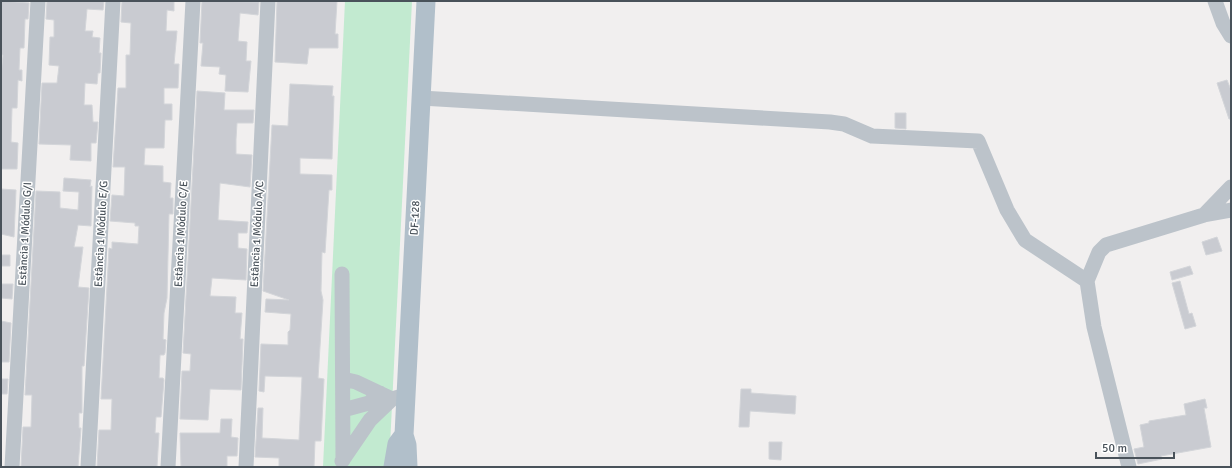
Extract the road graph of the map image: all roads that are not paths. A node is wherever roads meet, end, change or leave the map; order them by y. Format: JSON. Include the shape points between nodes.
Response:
{"nodes":[{"id":1,"x":38,"y":1,"type":"edge"},
{"id":2,"x":113,"y":1,"type":"edge"},
{"id":3,"x":193,"y":1,"type":"edge"},
{"id":4,"x":268,"y":1,"type":"edge"},
{"id":5,"x":426,"y":1,"type":"edge"},
{"id":6,"x":1215,"y":1,"type":"edge"},
{"id":7,"x":1231,"y":36,"type":"edge"},
{"id":8,"x":421,"y":98,"type":"junction"},
{"id":9,"x":1231,"y":187,"type":"edge"},
{"id":10,"x":1231,"y":210,"type":"edge"},
{"id":11,"x":1204,"y":215,"type":"junction"},
{"id":12,"x":342,"y":274,"type":"dead end"},
{"id":13,"x":1087,"y":281,"type":"junction"},
{"id":14,"x":343,"y":379,"type":"junction"},
{"id":15,"x":393,"y":396,"type":"junction"},
{"id":16,"x":343,"y":410,"type":"junction"},
{"id":17,"x":404,"y":435,"type":"junction"},
{"id":18,"x":341,"y":463,"type":"edge"},
{"id":19,"x":12,"y":467,"type":"edge"},
{"id":20,"x":88,"y":467,"type":"edge"},
{"id":21,"x":168,"y":467,"type":"edge"},
{"id":22,"x":246,"y":467,"type":"edge"},
{"id":23,"x":393,"y":467,"type":"edge"},
{"id":24,"x":408,"y":467,"type":"edge"},
{"id":25,"x":1129,"y":467,"type":"edge"}],
"edges":[{"from":1,"to":19,"type":"street","name":"Estância 1 Módulo G/I"},
{"from":2,"to":20,"type":"street","name":"Estância 1 Módulo E/G"},
{"from":3,"to":21,"type":"street","name":"Estância 1 Módulo C/E"},
{"from":4,"to":22,"type":"street","name":"Estância 1 Módulo A/C"},
{"from":5,"to":8,"type":"main road","name":"DF-128","number":"DF-128"},
{"from":6,"to":7,"type":"street"},
{"from":8,"to":13,"type":"street","via":[[830,122],[844,124],[872,136],[978,141],[1007,210],[1025,240]]},
{"from":8,"to":15,"type":"main road","name":"DF-128","number":"DF-128"},
{"from":9,"to":11,"type":"street"},
{"from":10,"to":11,"type":"street"},
{"from":11,"to":13,"type":"street","via":[[1106,245],[1099,252]]},
{"from":12,"to":14,"type":"street"},
{"from":13,"to":25,"type":"street","via":[[1094,327]]},
{"from":14,"to":15,"type":"street"},
{"from":14,"to":16,"type":"street"},
{"from":15,"to":16,"type":"street"},
{"from":15,"to":17,"type":"main road","name":"DF-128","number":"DF-128"},
{"from":15,"to":18,"type":"street","via":[[370,420]]},
{"from":16,"to":18,"type":"street"},
{"from":17,"to":23,"type":"main road","name":"DF-128","number":"DF-128","via":[[397,444]]},
{"from":17,"to":24,"type":"main road","name":"DF-128","number":"DF-128"}]}
